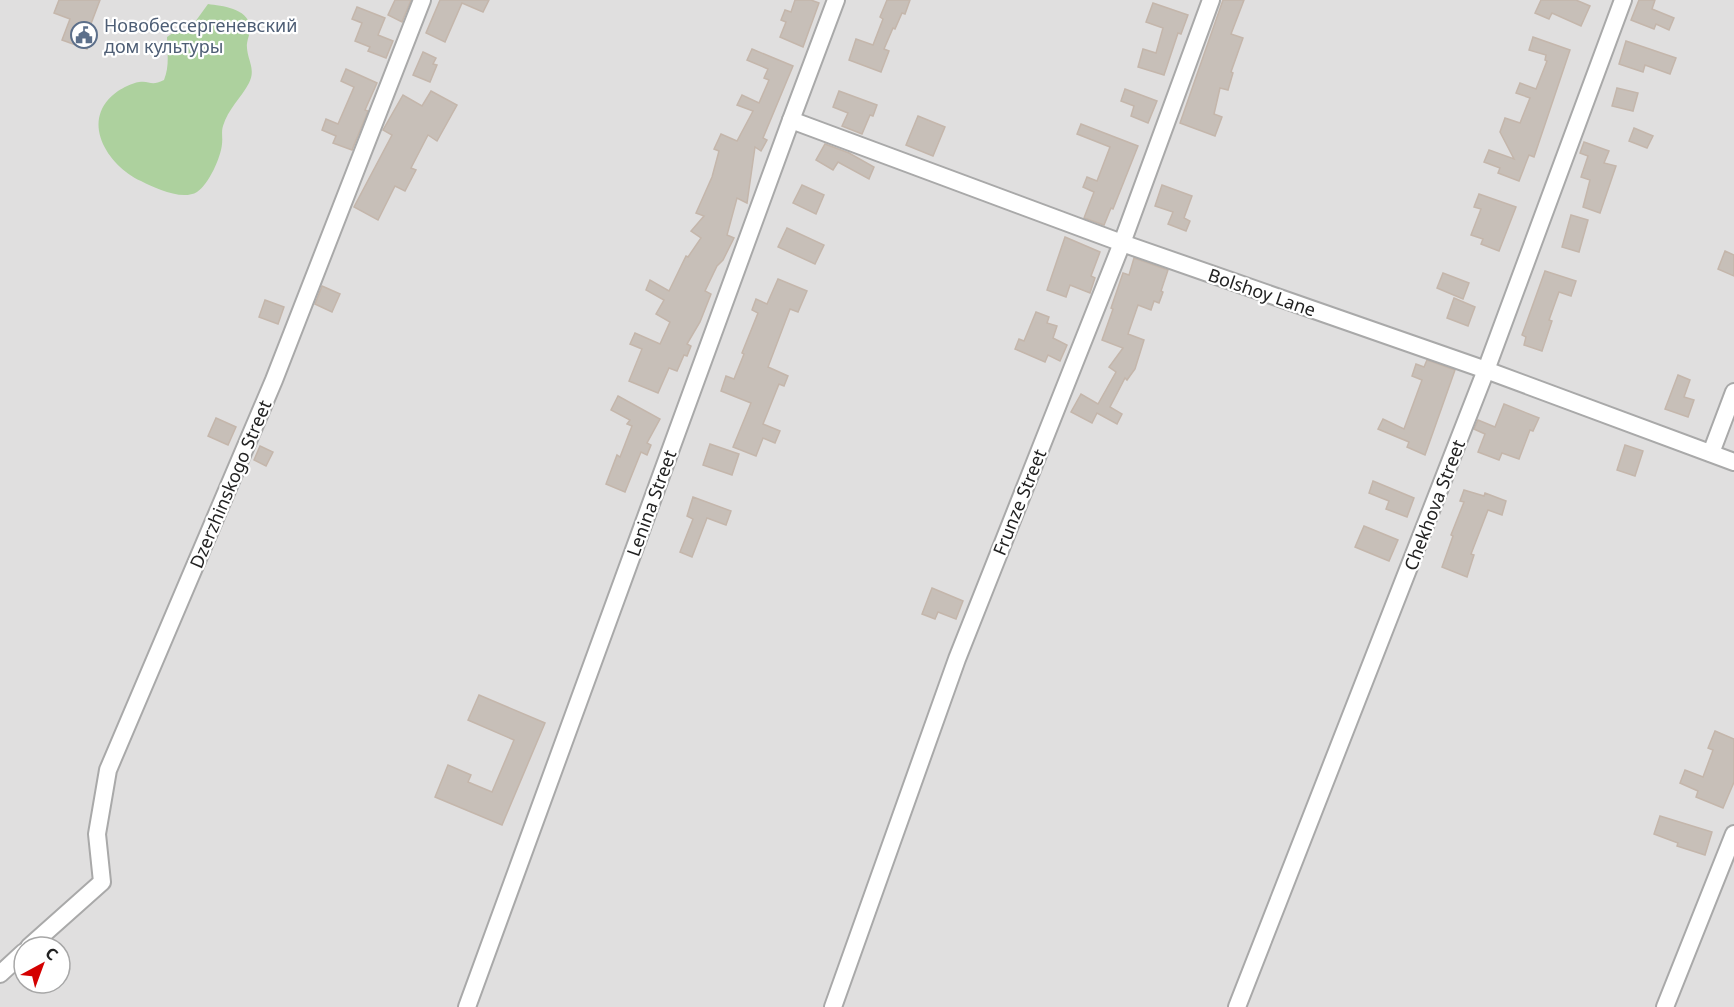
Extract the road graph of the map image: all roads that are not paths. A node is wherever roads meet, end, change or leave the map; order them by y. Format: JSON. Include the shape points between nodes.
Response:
{"nodes":[{"id":1,"x":422,"y":0,"type":"edge"},
{"id":2,"x":836,"y":0,"type":"edge"},
{"id":3,"x":1211,"y":0,"type":"edge"},
{"id":4,"x":1623,"y":0,"type":"edge"},
{"id":5,"x":791,"y":120,"type":"junction"},
{"id":6,"x":1122,"y":243,"type":"junction"},
{"id":7,"x":1486,"y":370,"type":"junction"},
{"id":8,"x":1734,"y":392,"type":"edge"},
{"id":9,"x":1711,"y":453,"type":"junction"},
{"id":10,"x":1734,"y":462,"type":"edge"},
{"id":11,"x":1734,"y":834,"type":"edge"},
{"id":12,"x":43,"y":935,"type":"edge"},
{"id":13,"x":12,"y":963,"type":"edge"},
{"id":14,"x":0,"y":974,"type":"edge"},
{"id":15,"x":467,"y":1007,"type":"edge"},
{"id":16,"x":833,"y":1007,"type":"edge"},
{"id":17,"x":1237,"y":1007,"type":"edge"},
{"id":18,"x":1665,"y":1007,"type":"edge"}],
"edges":[{"from":1,"to":12,"type":"street","name":"Dzerzhinskogo Street","via":[[273,380],[108,770],[97,834],[102,882]]},
{"from":2,"to":5,"type":"street","name":"Lenina Street"},
{"from":3,"to":6,"type":"street","name":"Frunze Street"},
{"from":4,"to":7,"type":"street","name":"Chekhova Street"},
{"from":5,"to":6,"type":"street","name":"Bolshoy Lane"},
{"from":5,"to":15,"type":"street","name":"Lenina Street"},
{"from":6,"to":7,"type":"street","name":"Bolshoy Lane"},
{"from":6,"to":16,"type":"street","name":"Frunze Street","via":[[957,659]]},
{"from":7,"to":9,"type":"street","name":"Bolshoy Lane"},
{"from":7,"to":17,"type":"street","name":"Chekhova Street"},
{"from":8,"to":9,"type":"street"},
{"from":9,"to":10,"type":"street","name":"Bolshoy Lane"},
{"from":11,"to":18,"type":"street"},
{"from":13,"to":14,"type":"street"}]}
